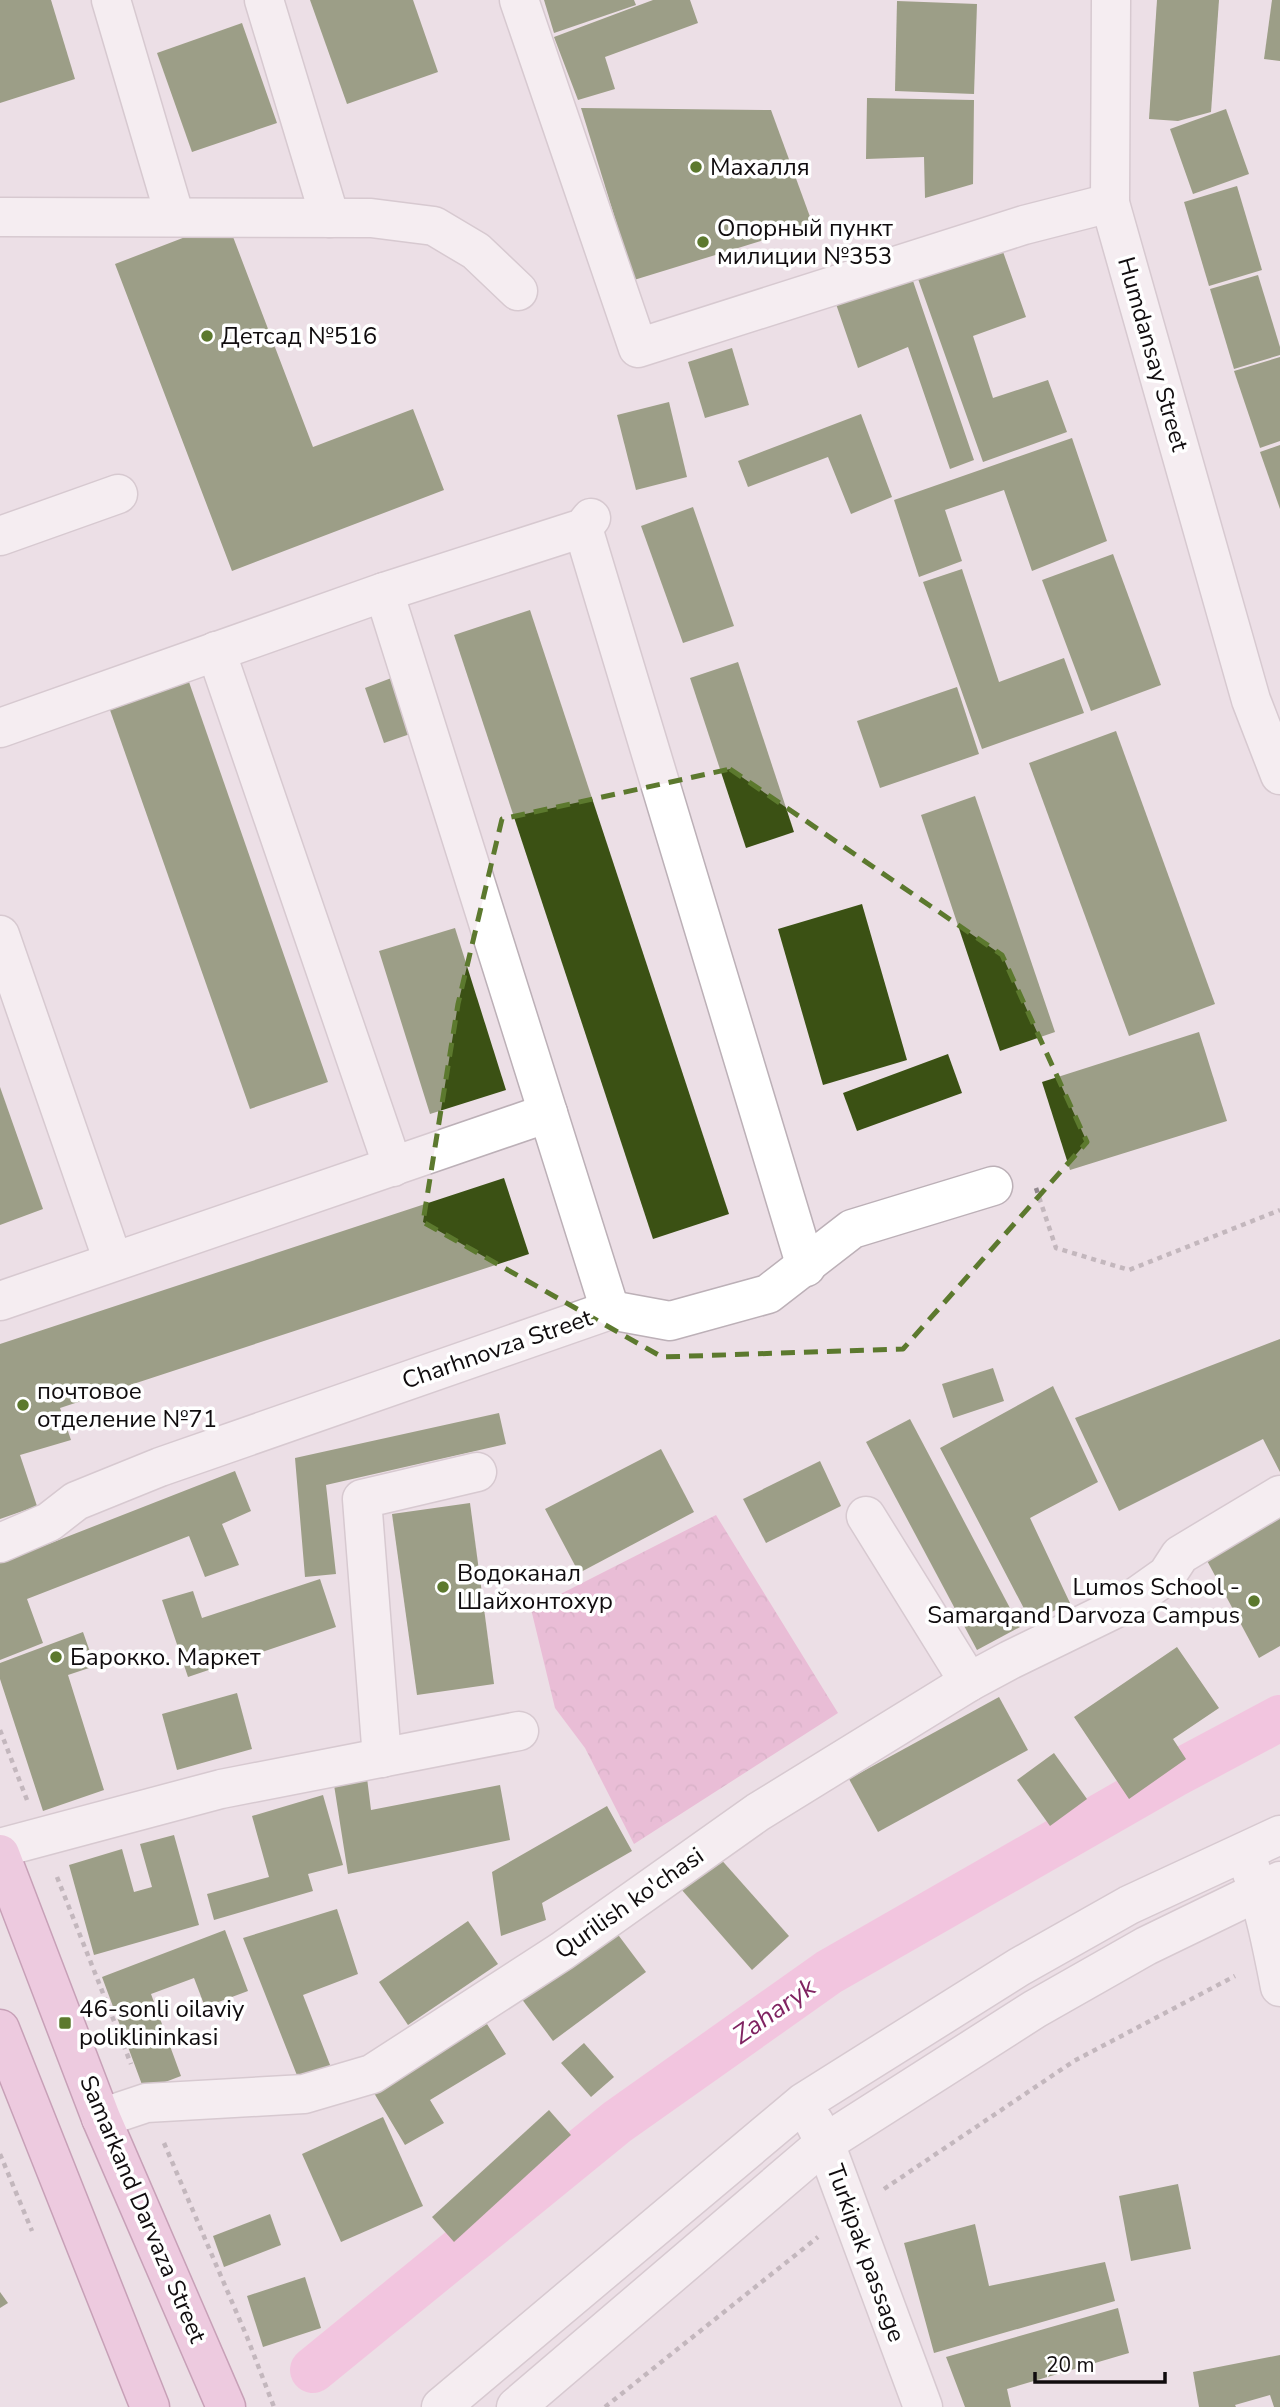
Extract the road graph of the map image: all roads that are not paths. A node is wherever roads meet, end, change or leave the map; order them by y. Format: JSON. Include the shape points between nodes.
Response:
{"nodes":[{"id":1,"x":111,"y":0,"type":"edge"},
{"id":2,"x":264,"y":0,"type":"edge"},
{"id":3,"x":519,"y":0,"type":"edge"},
{"id":4,"x":1111,"y":0,"type":"edge"},
{"id":5,"x":1110,"y":203,"type":"junction"},
{"id":6,"x":0,"y":217,"type":"edge"},
{"id":7,"x":176,"y":217,"type":"junction"},
{"id":8,"x":330,"y":218,"type":"junction"},
{"id":9,"x":517,"y":291,"type":"dead end"},
{"id":10,"x":118,"y":494,"type":"dead end"},
{"id":11,"x":0,"y":536,"type":"edge"},
{"id":12,"x":384,"y":592,"type":"junction"},
{"id":13,"x":216,"y":651,"type":"junction"},
{"id":14,"x":1266,"y":700,"type":"edge"},
{"id":15,"x":0,"y":728,"type":"edge"},
{"id":16,"x":1280,"y":775,"type":"edge"},
{"id":17,"x":0,"y":935,"type":"edge"},
{"id":18,"x":548,"y":1113,"type":"junction"},
{"id":19,"x":393,"y":1167,"type":"junction"},
{"id":20,"x":993,"y":1186,"type":"dead end"},
{"id":21,"x":113,"y":1261,"type":"junction"},
{"id":22,"x":806,"y":1267,"type":"junction"},
{"id":23,"x":0,"y":1301,"type":"edge"},
{"id":24,"x":610,"y":1310,"type":"junction"},
{"id":25,"x":477,"y":1472,"type":"dead end"},
{"id":26,"x":1280,"y":1495,"type":"edge"},
{"id":27,"x":866,"y":1516,"type":"dead end"},
{"id":28,"x":0,"y":1543,"type":"edge"},
{"id":29,"x":969,"y":1682,"type":"junction"},
{"id":30,"x":519,"y":1731,"type":"dead end"},
{"id":31,"x":382,"y":1758,"type":"junction"},
{"id":32,"x":1280,"y":1835,"type":"edge"},
{"id":33,"x":0,"y":1849,"type":"edge"},
{"id":34,"x":1244,"y":1850,"type":"junction"},
{"id":35,"x":0,"y":1854,"type":"edge"},
{"id":36,"x":1269,"y":1886,"type":"edge"},
{"id":37,"x":1277,"y":1971,"type":"edge"},
{"id":38,"x":0,"y":2028,"type":"edge"},
{"id":39,"x":10,"y":2081,"type":"edge"},
{"id":40,"x":804,"y":2102,"type":"junction"},
{"id":41,"x":101,"y":2118,"type":"junction"},
{"id":42,"x":825,"y":2143,"type":"junction"},
{"id":43,"x":226,"y":2406,"type":"edge"},
{"id":44,"x":150,"y":2407,"type":"edge"},
{"id":45,"x":441,"y":2407,"type":"edge"},
{"id":46,"x":516,"y":2407,"type":"edge"},
{"id":47,"x":923,"y":2407,"type":"edge"}],
"edges":[{"from":1,"to":7,"type":"street"},
{"from":2,"to":8,"type":"street"},
{"from":3,"to":5,"type":"street","via":[[638,348],[1024,225]]},
{"from":4,"to":5,"type":"street","name":"Humdansay Street"},
{"from":5,"to":14,"type":"street","name":"Humdansay Street"},
{"from":6,"to":7,"type":"street"},
{"from":7,"to":8,"type":"street"},
{"from":8,"to":9,"type":"street","via":[[434,226],[477,251]]},
{"from":10,"to":11,"type":"street"},
{"from":12,"to":13,"type":"street"},
{"from":12,"to":18,"type":"street"},
{"from":12,"to":22,"type":"street","via":[[587,523]]},
{"from":13,"to":15,"type":"street"},
{"from":13,"to":19,"type":"street"},
{"from":14,"to":16,"type":"street","name":"Humdansay Street"},
{"from":17,"to":21,"type":"street"},
{"from":18,"to":19,"type":"street"},
{"from":18,"to":24,"type":"street"},
{"from":19,"to":21,"type":"street"},
{"from":20,"to":22,"type":"street","name":"Charhnovza Street","via":[[852,1229]]},
{"from":21,"to":23,"type":"street"},
{"from":22,"to":24,"type":"street","name":"Charhnovza Street","via":[[768,1294],[670,1321]]},
{"from":24,"to":28,"type":"street","name":"Charhnovza Street","via":[[173,1462],[76,1501],[49,1522]]},
{"from":25,"to":31,"type":"street","via":[[362,1499]]},
{"from":26,"to":29,"type":"street","name":"Qurilish ko'chasi","via":[[1180,1555],[1167,1574],[1129,1602]]},
{"from":27,"to":29,"type":"street"},
{"from":29,"to":41,"type":"street","name":"Qurilish ko'chasi","via":[[758,1812],[562,1951],[372,2074],[304,2094],[146,2103]]},
{"from":30,"to":31,"type":"street"},
{"from":31,"to":33,"type":"street","via":[[221,1789]]},
{"from":32,"to":34,"type":"street"},
{"from":34,"to":36,"type":"street"},
{"from":34,"to":40,"type":"street","via":[[1129,1905],[1019,1967]]},
{"from":35,"to":41,"type":"main road","name":"Samarkand Darvaza Street"},
{"from":36,"to":37,"type":"street"},
{"from":36,"to":42,"type":"street","via":[[1146,1946],[1035,2009]]},
{"from":38,"to":39,"type":"main road"},
{"from":39,"to":44,"type":"main road"},
{"from":40,"to":42,"type":"street","name":"Turkipak passage"},
{"from":40,"to":45,"type":"street"},
{"from":41,"to":43,"type":"main road","name":"Samarkand Darvaza Street"},
{"from":42,"to":46,"type":"street"},
{"from":42,"to":47,"type":"street","name":"Turkipak passage"}]}
